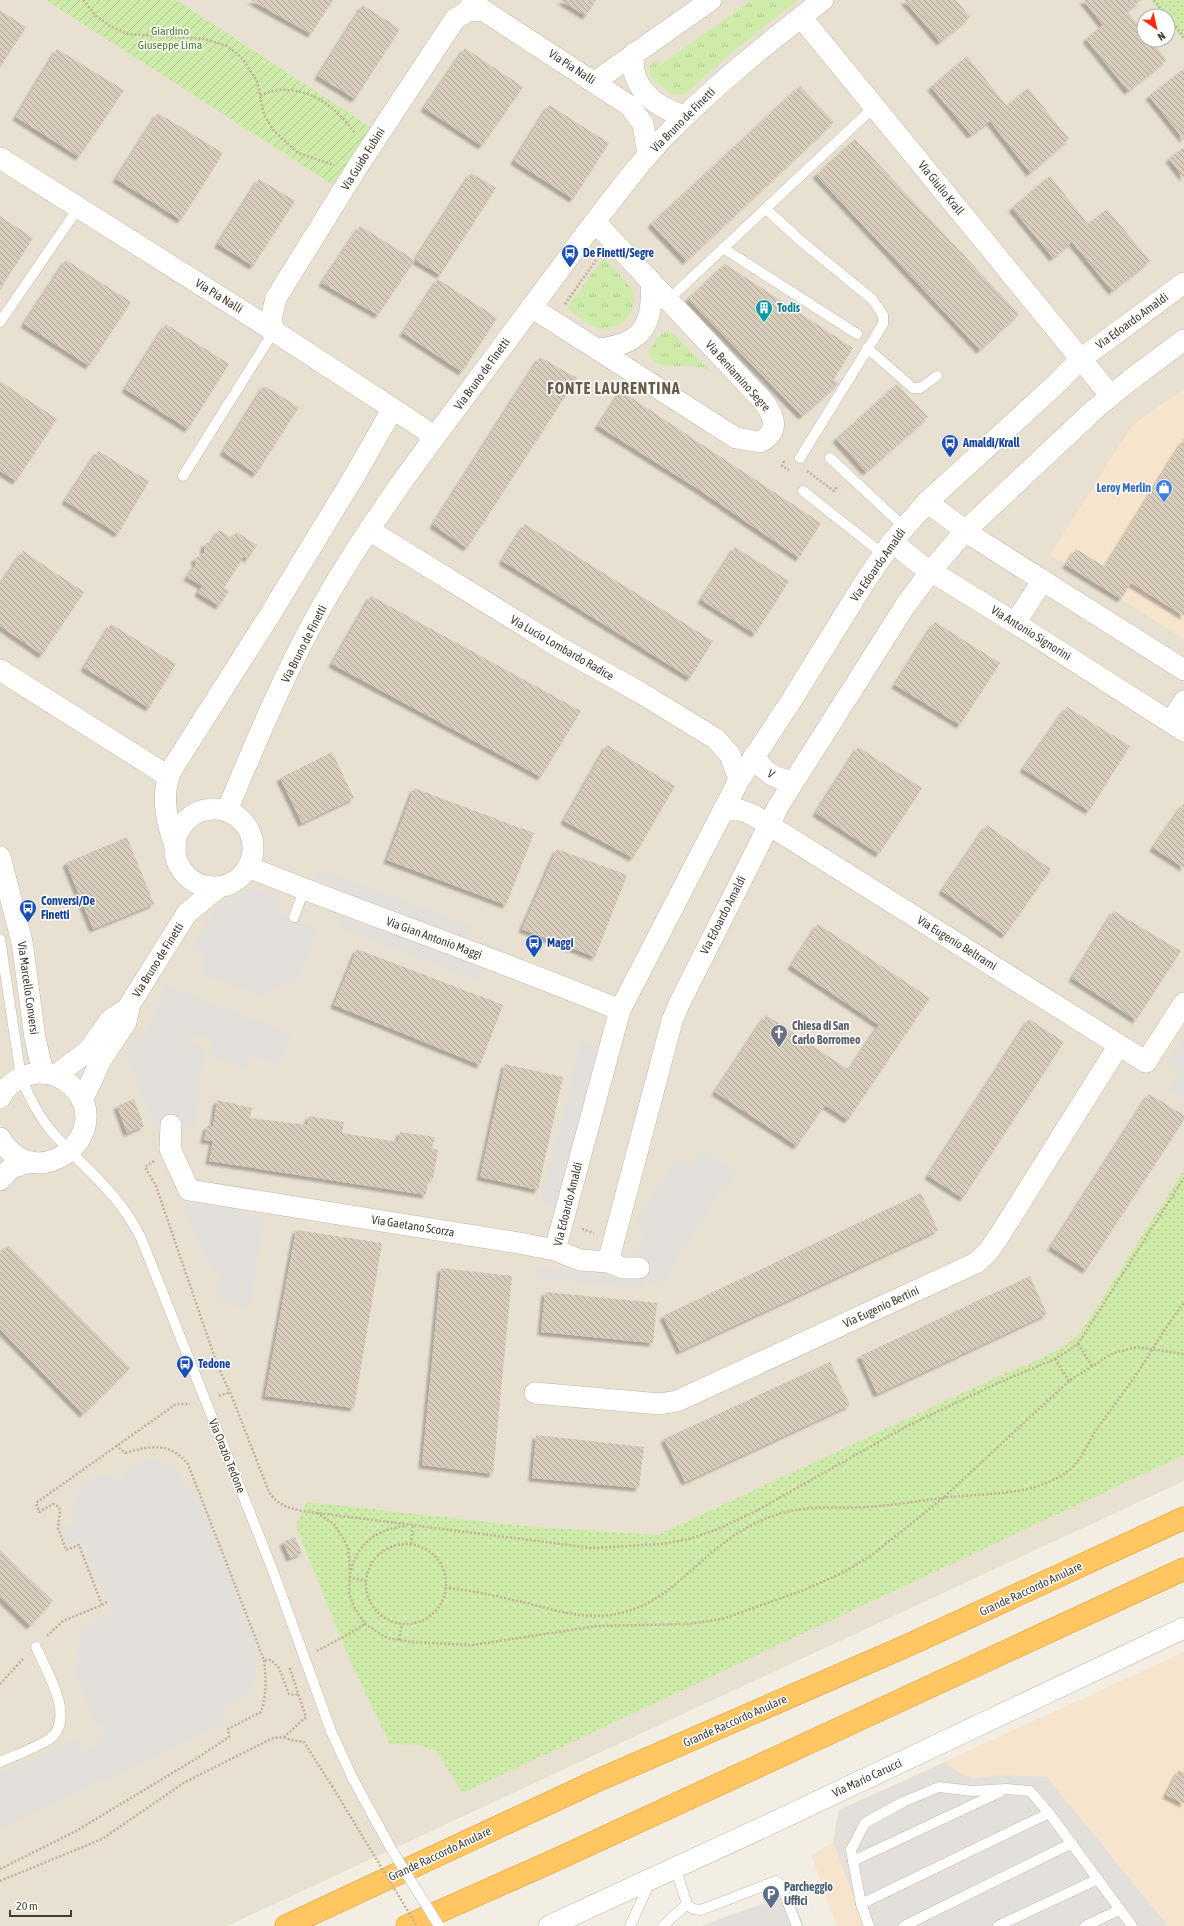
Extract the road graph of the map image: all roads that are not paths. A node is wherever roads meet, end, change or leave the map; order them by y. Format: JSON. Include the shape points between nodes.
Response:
{"nodes":[{"id":1,"x":711,"y":0,"type":"edge"},
{"id":2,"x":823,"y":0,"type":"edge"},
{"id":3,"x":476,"y":5,"type":"edge"},
{"id":4,"x":801,"y":17,"type":"junction"},
{"id":5,"x":634,"y":54,"type":"junction"},
{"id":6,"x":596,"y":81,"type":"junction"},
{"id":7,"x":874,"y":107,"type":"junction"},
{"id":8,"x":685,"y":116,"type":"junction"},
{"id":9,"x":648,"y":154,"type":"junction"},
{"id":10,"x":0,"y":158,"type":"edge"},
{"id":11,"x":79,"y":208,"type":"junction"},
{"id":12,"x":766,"y":209,"type":"junction"},
{"id":13,"x":595,"y":222,"type":"junction"},
{"id":14,"x":723,"y":248,"type":"junction"},
{"id":15,"x":651,"y":281,"type":"junction"},
{"id":16,"x":1184,"y":283,"type":"edge"},
{"id":17,"x":668,"y":300,"type":"junction"},
{"id":18,"x":531,"y":307,"type":"junction"},
{"id":19,"x":0,"y":322,"type":"edge"},
{"id":20,"x":274,"y":330,"type":"junction"},
{"id":21,"x":857,"y":334,"type":"dead end"},
{"id":22,"x":1184,"y":340,"type":"edge"},
{"id":23,"x":599,"y":348,"type":"junction"},
{"id":24,"x":867,"y":348,"type":"junction"},
{"id":25,"x":1080,"y":359,"type":"junction"},
{"id":26,"x":937,"y":376,"type":"dead end"},
{"id":27,"x":1111,"y":396,"type":"junction"},
{"id":28,"x":392,"y":410,"type":"junction"},
{"id":29,"x":432,"y":441,"type":"junction"},
{"id":30,"x":800,"y":458,"type":"dead end"},
{"id":31,"x":830,"y":458,"type":"dead end"},
{"id":32,"x":183,"y":476,"type":"dead end"},
{"id":33,"x":803,"y":490,"type":"dead end"},
{"id":34,"x":927,"y":502,"type":"junction"},
{"id":35,"x":369,"y":530,"type":"junction"},
{"id":36,"x":965,"y":531,"type":"junction"},
{"id":37,"x":893,"y":541,"type":"junction"},
{"id":38,"x":931,"y":571,"type":"junction"},
{"id":39,"x":1042,"y":580,"type":"junction"},
{"id":40,"x":1015,"y":623,"type":"junction"},
{"id":41,"x":0,"y":670,"type":"edge"},
{"id":42,"x":1184,"y":670,"type":"edge"},
{"id":43,"x":1184,"y":702,"type":"edge"},
{"id":44,"x":1177,"y":727,"type":"edge"},
{"id":45,"x":754,"y":756,"type":"junction"},
{"id":46,"x":168,"y":776,"type":"junction"},
{"id":47,"x":740,"y":780,"type":"junction"},
{"id":48,"x":794,"y":781,"type":"junction"},
{"id":49,"x":723,"y":810,"type":"junction"},
{"id":50,"x":227,"y":811,"type":"junction"},
{"id":51,"x":768,"y":824,"type":"junction"},
{"id":52,"x":175,"y":846,"type":"junction"},
{"id":53,"x":0,"y":857,"type":"edge"},
{"id":54,"x":248,"y":867,"type":"junction"},
{"id":55,"x":188,"y":878,"type":"junction"},
{"id":56,"x":219,"y":886,"type":"junction"},
{"id":57,"x":304,"y":890,"type":"junction"},
{"id":58,"x":187,"y":913,"type":"junction"},
{"id":59,"x":294,"y":917,"type":"dead end"},
{"id":60,"x":0,"y":939,"type":"edge"},
{"id":61,"x":1184,"y":1003,"type":"edge"},
{"id":62,"x":128,"y":1008,"type":"junction"},
{"id":63,"x":620,"y":1010,"type":"junction"},
{"id":64,"x":1119,"y":1045,"type":"junction"},
{"id":65,"x":50,"y":1074,"type":"junction"},
{"id":66,"x":21,"y":1077,"type":"junction"},
{"id":67,"x":1,"y":1092,"type":"edge"},
{"id":68,"x":82,"y":1101,"type":"junction"},
{"id":69,"x":171,"y":1125,"type":"dead end"},
{"id":70,"x":0,"y":1138,"type":"edge"},
{"id":71,"x":71,"y":1151,"type":"junction"},
{"id":72,"x":30,"y":1162,"type":"junction"},
{"id":73,"x":0,"y":1180,"type":"edge"},
{"id":74,"x":555,"y":1250,"type":"junction"},
{"id":75,"x":608,"y":1262,"type":"junction"},
{"id":76,"x":639,"y":1268,"type":"dead end"},
{"id":77,"x":536,"y":1393,"type":"dead end"},
{"id":78,"x":1184,"y":1518,"type":"edge"},
{"id":79,"x":1184,"y":1569,"type":"edge"},
{"id":80,"x":1184,"y":1628,"type":"edge"},
{"id":81,"x":39,"y":1644,"type":"road end"},
{"id":82,"x":0,"y":1762,"type":"edge"},
{"id":83,"x":1006,"y":1789,"type":"junction"},
{"id":84,"x":1049,"y":1813,"type":"junction"},
{"id":85,"x":1072,"y":1843,"type":"junction"},
{"id":86,"x":853,"y":1861,"type":"junction"},
{"id":87,"x":676,"y":1867,"type":"junction"},
{"id":88,"x":652,"y":1879,"type":"junction"},
{"id":89,"x":1098,"y":1879,"type":"junction"},
{"id":90,"x":687,"y":1904,"type":"junction"},
{"id":91,"x":861,"y":1904,"type":"junction"},
{"id":92,"x":1119,"y":1910,"type":"junction"},
{"id":93,"x":793,"y":1925,"type":"edge"},
{"id":94,"x":286,"y":1926,"type":"edge"},
{"id":95,"x":408,"y":1926,"type":"edge"},
{"id":96,"x":439,"y":1926,"type":"edge"},
{"id":97,"x":549,"y":1926,"type":"edge"},
{"id":98,"x":630,"y":1926,"type":"edge"},
{"id":99,"x":663,"y":1926,"type":"edge"},
{"id":100,"x":869,"y":1926,"type":"edge"},
{"id":101,"x":904,"y":1926,"type":"edge"},
{"id":102,"x":998,"y":1926,"type":"edge"},
{"id":103,"x":1085,"y":1926,"type":"edge"},
{"id":104,"x":1132,"y":1926,"type":"edge"}],
"edges":[{"from":1,"to":5,"type":"street"},
{"from":2,"to":4,"type":"street","name":"Via Bruno de Finetti"},
{"from":3,"to":6,"type":"street","name":"Via Pia Nalli"},
{"from":3,"to":20,"type":"street","name":"Via Guido Fubini","via":[[455,19],[276,298],[271,318]]},
{"from":4,"to":7,"type":"street","name":"Via Giulio Krall"},
{"from":4,"to":8,"type":"street","name":"Via Bruno de Finetti","via":[[728,76]]},
{"from":5,"to":6,"type":"street"},
{"from":5,"to":8,"type":"street","via":[[632,70],[644,91],[662,107]]},
{"from":6,"to":9,"type":"street","name":"Via Pia Nalli","via":[[626,102],[639,116],[645,130]]},
{"from":7,"to":12,"type":"lane"},
{"from":7,"to":25,"type":"street","name":"Via Giulio Krall"},
{"from":8,"to":9,"type":"street","name":"Via Bruno de Finetti"},
{"from":9,"to":13,"type":"street","name":"Via Bruno de Finetti"},
{"from":10,"to":11,"type":"street","name":"Via Pia Nalli"},
{"from":11,"to":19,"type":"lane"},
{"from":11,"to":20,"type":"street","name":"Via Pia Nalli"},
{"from":12,"to":14,"type":"lane"},
{"from":12,"to":24,"type":"lane","via":[[872,299],[883,315],[883,324]]},
{"from":13,"to":15,"type":"street","name":"Via Beniamino Segre"},
{"from":13,"to":18,"type":"street","name":"Via Bruno de Finetti"},
{"from":14,"to":17,"type":"lane"},
{"from":14,"to":21,"type":"lane"},
{"from":15,"to":17,"type":"street","name":"Via Beniamino Segre"},
{"from":15,"to":23,"type":"street","via":[[651,311],[643,330],[625,343]]},
{"from":16,"to":25,"type":"street","name":"Via Edoardo Amaldi"},
{"from":17,"to":23,"type":"street","name":"Via Beniamino Segre","via":[[768,408],[772,414],[774,427],[770,436],[760,442],[736,438]]},
{"from":18,"to":23,"type":"street","name":"Via Beniamino Segre"},
{"from":18,"to":29,"type":"street","name":"Via Bruno de Finetti"},
{"from":20,"to":28,"type":"street","name":"Via Pia Nalli"},
{"from":20,"to":32,"type":"lane"},
{"from":22,"to":27,"type":"street","name":"Via Edoardo Amaldi"},
{"from":24,"to":26,"type":"lane","via":[[913,388],[920,388]]},
{"from":24,"to":30,"type":"lane"},
{"from":25,"to":27,"type":"street"},
{"from":25,"to":34,"type":"street","name":"Via Edoardo Amaldi"},
{"from":27,"to":36,"type":"street","name":"Via Edoardo Amaldi"},
{"from":28,"to":29,"type":"street","name":"Via Pia Nalli","via":[[426,431]]},
{"from":28,"to":46,"type":"street","name":"Via Bruno de Finetti","via":[[355,476]]},
{"from":29,"to":35,"type":"street","name":"Via Bruno de Finetti"},
{"from":31,"to":37,"type":"lane"},
{"from":33,"to":37,"type":"lane"},
{"from":34,"to":36,"type":"street"},
{"from":34,"to":37,"type":"street","name":"Via Edoardo Amaldi"},
{"from":35,"to":47,"type":"street","name":"Via Lucio Lombardo Radice","via":[[557,646],[716,739],[730,755]]},
{"from":35,"to":50,"type":"street","name":"Via Bruno de Finetti","via":[[340,574],[312,627],[270,712]]},
{"from":36,"to":38,"type":"street","name":"Via Edoardo Amaldi"},
{"from":36,"to":39,"type":"street"},
{"from":37,"to":38,"type":"street","name":"Via Antonio Signorini"},
{"from":37,"to":45,"type":"street","name":"Via Edoardo Amaldi"},
{"from":38,"to":40,"type":"street","name":"Via Antonio Signorini"},
{"from":38,"to":48,"type":"street","name":"Via Edoardo Amaldi","via":[[905,606]]},
{"from":39,"to":40,"type":"street"},
{"from":39,"to":42,"type":"street"},
{"from":40,"to":44,"type":"street","name":"Via Antonio Signorini"},
{"from":41,"to":46,"type":"street"},
{"from":43,"to":44,"type":"street","name":"Via Antonio Signorini"},
{"from":45,"to":47,"type":"street","name":"Via Edoardo Amaldi"},
{"from":45,"to":48,"type":"street","name":"V","via":[[769,774],[781,780]]},
{"from":46,"to":52,"type":"street","name":"Via Bruno de Finetti","via":[[166,809]]},
{"from":47,"to":49,"type":"street","name":"Via Edoardo Amaldi"},
{"from":48,"to":51,"type":"street","name":"Via Edoardo Amaldi"},
{"from":49,"to":51,"type":"street","via":[[750,812]]},
{"from":49,"to":63,"type":"street","name":"Via Edoardo Amaldi"},
{"from":50,"to":52,"type":"street","name":"Via Bruno de Finetti","via":[[203,810],[192,816],[183,823],[177,834]]},
{"from":50,"to":54,"type":"street","via":[[245,824],[250,834],[252,856]]},
{"from":51,"to":64,"type":"street","name":"Via Eugenio Beltrami"},
{"from":51,"to":75,"type":"street","name":"Via Edoardo Amaldi","via":[[672,1021]]},
{"from":52,"to":55,"type":"street","name":"Via Bruno de Finetti","via":[[176,858]]},
{"from":53,"to":65,"type":"street","name":"Via Marcello Conversi","via":[[22,942],[35,1038]]},
{"from":54,"to":56,"type":"street","name":"Via Bruno de Finetti","via":[[236,880]]},
{"from":54,"to":57,"type":"street","name":"Via Gian Antonio Maggi"},
{"from":55,"to":56,"type":"street","name":"Via Bruno de Finetti","via":[[203,886]]},
{"from":55,"to":58,"type":"street","name":"Via Bruno de Finetti"},
{"from":56,"to":58,"type":"street","name":"Via Bruno de Finetti"},
{"from":57,"to":59,"type":"lane"},
{"from":57,"to":63,"type":"street","name":"Via Gian Antonio Maggi","via":[[547,980]]},
{"from":58,"to":62,"type":"street","name":"Via Bruno de Finetti"},
{"from":60,"to":66,"type":"lane","name":"Via Marcello Conversi"},
{"from":61,"to":64,"type":"street","name":"Via Eugenio Beltrami","via":[[1146,1062]]},
{"from":62,"to":65,"type":"street","name":"Via Bruno de Finetti","via":[[110,1020],[88,1051]]},
{"from":62,"to":68,"type":"street","name":"Via Bruno de Finetti","via":[[126,1022],[101,1060]]},
{"from":63,"to":74,"type":"street","name":"Via Edoardo Amaldi"},
{"from":64,"to":77,"type":"street","name":"Via Eugenio Bertini","via":[[999,1236],[988,1252],[976,1263],[677,1401],[660,1404]]},
{"from":65,"to":66,"type":"street"},
{"from":65,"to":68,"type":"street","via":[[67,1081]]},
{"from":66,"to":67,"type":"street"},
{"from":66,"to":71,"type":"lane","name":"Via Marcello Conversi","via":[[44,1122]]},
{"from":68,"to":71,"type":"street","via":[[84,1128]]},
{"from":69,"to":74,"type":"street","name":"Via Gaetano Scorza","via":[[170,1149],[189,1190]]},
{"from":70,"to":72,"type":"street","via":[[16,1156]]},
{"from":71,"to":72,"type":"street","via":[[49,1162]]},
{"from":71,"to":96,"type":"lane","name":"Via Orazio Tedone","bridge":true,"via":[[116,1198],[141,1238],[273,1571],[328,1726],[353,1780],[396,1857]]},
{"from":72,"to":73,"type":"street","via":[[12,1168]]},
{"from":74,"to":75,"type":"street","name":"Via Edoardo Amaldi","via":[[580,1260]]},
{"from":75,"to":76,"type":"street","via":[[623,1268]]},
{"from":78,"to":94,"type":"highway","name":"Grande Raccordo Anulare","via":[[904,1648],[594,1782]]},
{"from":79,"to":95,"type":"highway"},
{"from":80,"to":87,"type":"street","name":"Via Mario Carucci"},
{"from":81,"to":82,"type":"lane","via":[[60,1705],[60,1722],[55,1733],[47,1740]]},
{"from":83,"to":84,"type":"lane","via":[[1030,1791]]},
{"from":83,"to":86,"type":"lane"},
{"from":83,"to":86,"type":"lane","via":[[972,1791],[939,1787],[903,1802],[865,1823],[851,1850]]},
{"from":84,"to":85,"type":"lane"},
{"from":84,"to":91,"type":"lane"},
{"from":85,"to":89,"type":"lane"},
{"from":85,"to":101,"type":"lane"},
{"from":86,"to":91,"type":"lane"},
{"from":87,"to":88,"type":"street","name":"Via Mario Carucci"},
{"from":87,"to":90,"type":"lane"},
{"from":88,"to":97,"type":"street","name":"Via Mario Carucci"},
{"from":88,"to":98,"type":"lane"},
{"from":89,"to":92,"type":"lane"},
{"from":89,"to":102,"type":"lane"},
{"from":90,"to":93,"type":"lane","via":[[693,1909],[701,1910],[776,1881],[781,1885]]},
{"from":90,"to":99,"type":"lane"},
{"from":91,"to":100,"type":"lane"},
{"from":92,"to":103,"type":"lane"},
{"from":92,"to":104,"type":"lane"}]}
